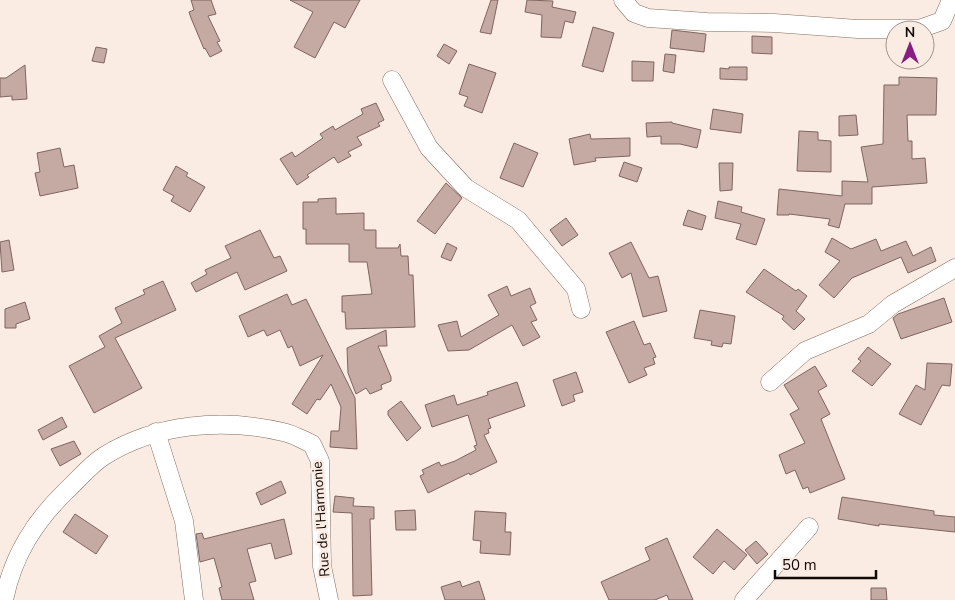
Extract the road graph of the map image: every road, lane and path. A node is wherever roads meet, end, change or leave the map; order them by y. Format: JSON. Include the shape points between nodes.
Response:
{"nodes":[{"id":1,"x":623,"y":0,"type":"edge"},
{"id":2,"x":951,"y":0,"type":"edge"},
{"id":3,"x":392,"y":80,"type":"dead end"},
{"id":4,"x":955,"y":268,"type":"edge"},
{"id":5,"x":581,"y":309,"type":"dead end"},
{"id":6,"x":770,"y":382,"type":"dead end"},
{"id":7,"x":156,"y":432,"type":"junction"},
{"id":8,"x":809,"y":527,"type":"dead end"},
{"id":9,"x":4,"y":600,"type":"edge"},
{"id":10,"x":194,"y":600,"type":"edge"},
{"id":11,"x":329,"y":600,"type":"edge"},
{"id":12,"x":744,"y":600,"type":"edge"}],
"edges":[{"from":1,"to":2,"type":"street","via":[[634,13],[648,18],[858,29],[919,29],[942,21]]},
{"from":3,"to":5,"type":"street","via":[[429,148],[466,188],[518,220],[576,289]]},
{"from":4,"to":6,"type":"street","via":[[893,304],[868,324],[805,351]]},
{"from":7,"to":9,"type":"street","name":"Rue de l'Harmonie","via":[[102,458],[52,505],[19,553]]},
{"from":7,"to":10,"type":"street","via":[[184,521]]},
{"from":7,"to":11,"type":"street","name":"Rue de l'Harmonie","via":[[185,427],[241,425],[285,432],[312,444],[320,461],[322,566]]},
{"from":8,"to":12,"type":"street"}]}
